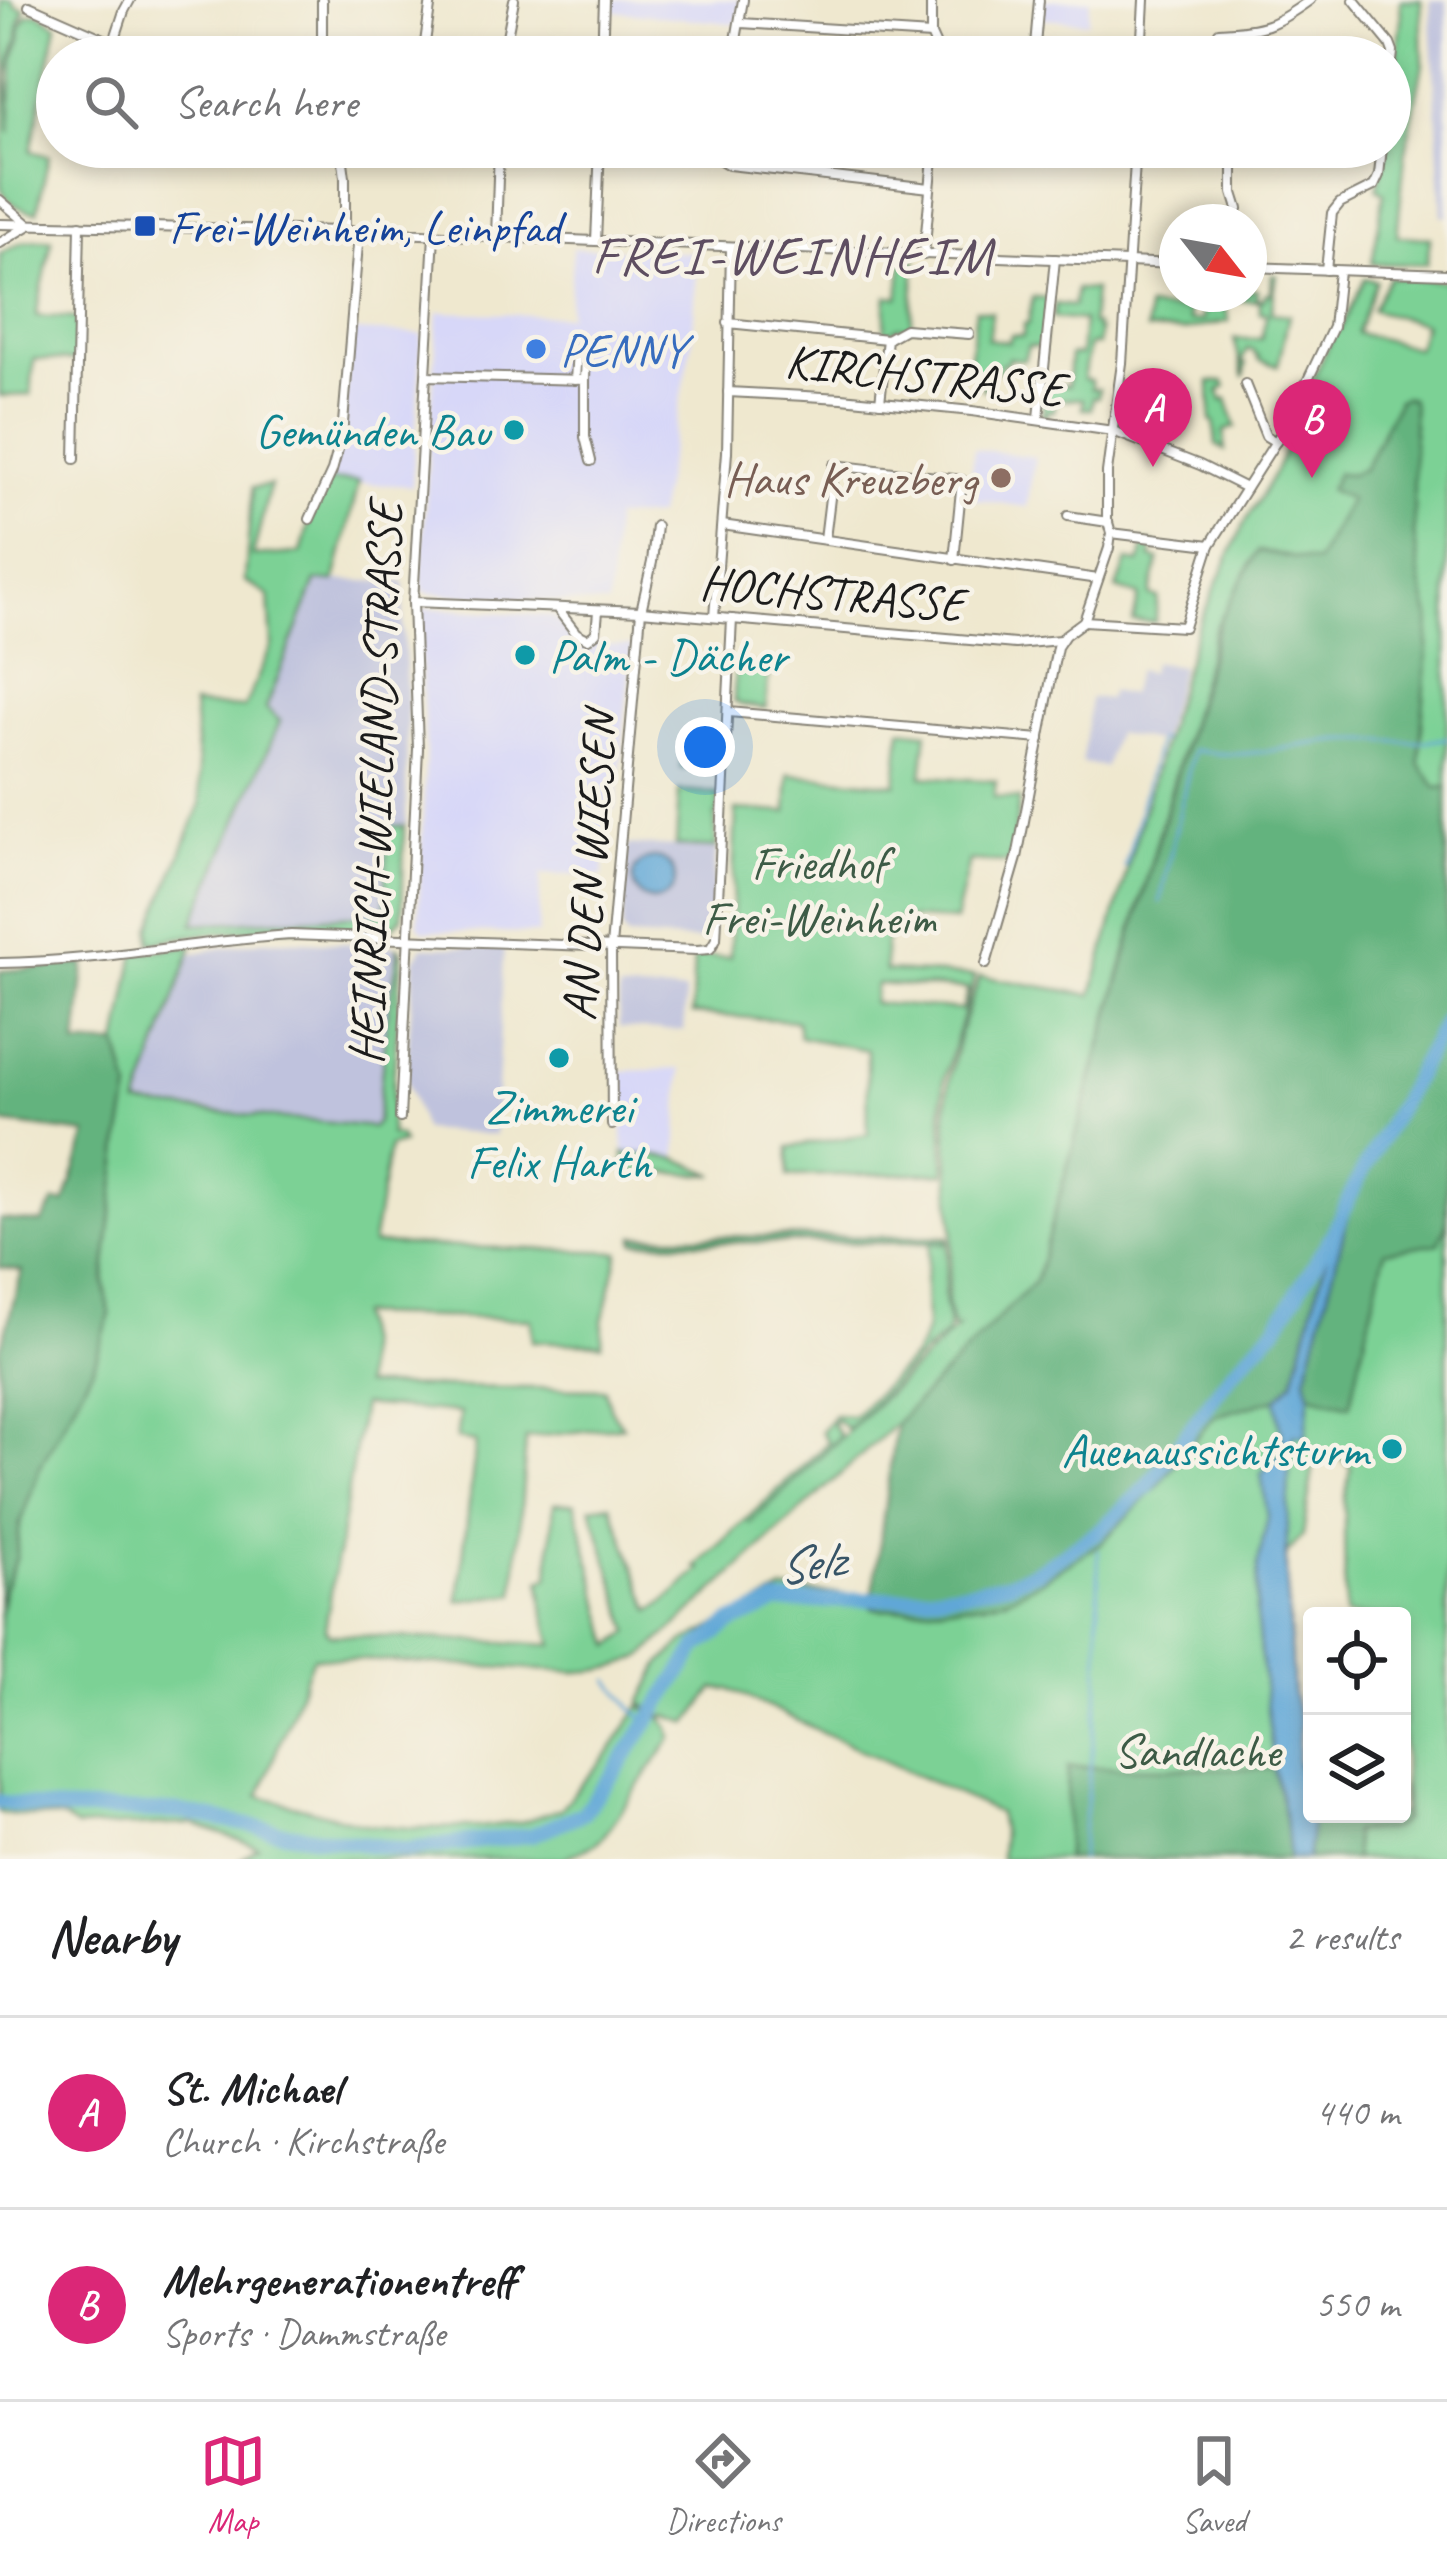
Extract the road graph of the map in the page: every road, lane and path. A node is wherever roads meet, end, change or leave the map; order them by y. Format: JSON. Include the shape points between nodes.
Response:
{"nodes":[{"id":1,"x":130,"y":0,"type":"edge"},
{"id":2,"x":322,"y":0,"type":"edge"},
{"id":3,"x":430,"y":0,"type":"edge"},
{"id":4,"x":514,"y":0,"type":"edge"},
{"id":5,"x":604,"y":0,"type":"edge"},
{"id":6,"x":743,"y":0,"type":"edge"},
{"id":7,"x":931,"y":0,"type":"edge"},
{"id":8,"x":1039,"y":0,"type":"edge"},
{"id":9,"x":1144,"y":0,"type":"edge"},
{"id":10,"x":1310,"y":0,"type":"edge"},
{"id":11,"x":1354,"y":0,"type":"edge"},
{"id":12,"x":29,"y":6,"type":"dead end"},
{"id":13,"x":741,"y":22,"type":"junction"},
{"id":14,"x":1219,"y":32,"type":"dead end"},
{"id":15,"x":931,"y":35,"type":"joint"},
{"id":16,"x":97,"y":36,"type":"edge"},
{"id":17,"x":116,"y":36,"type":"edge"},
{"id":18,"x":322,"y":36,"type":"edge"},
{"id":19,"x":426,"y":36,"type":"edge"},
{"id":20,"x":507,"y":36,"type":"edge"},
{"id":21,"x":603,"y":36,"type":"edge"},
{"id":22,"x":738,"y":36,"type":"edge"},
{"id":23,"x":1036,"y":36,"type":"edge"},
{"id":24,"x":1143,"y":36,"type":"edge"},
{"id":25,"x":1383,"y":36,"type":"edge"},
{"id":26,"x":344,"y":168,"type":"edge"},
{"id":27,"x":498,"y":168,"type":"edge"},
{"id":28,"x":599,"y":168,"type":"edge"},
{"id":29,"x":755,"y":168,"type":"edge"},
{"id":30,"x":932,"y":168,"type":"edge"},
{"id":31,"x":1135,"y":168,"type":"edge"},
{"id":32,"x":1234,"y":168,"type":"edge"},
{"id":33,"x":1380,"y":168,"type":"edge"},
{"id":34,"x":930,"y":188,"type":"junction"},
{"id":35,"x":0,"y":200,"type":"edge"},
{"id":36,"x":1237,"y":204,"type":"edge"},
{"id":37,"x":0,"y":224,"type":"edge"},
{"id":38,"x":29,"y":225,"type":"junction"},
{"id":39,"x":80,"y":225,"type":"junction"},
{"id":40,"x":345,"y":231,"type":"junction"},
{"id":41,"x":359,"y":232,"type":"junction"},
{"id":42,"x":434,"y":235,"type":"junction"},
{"id":43,"x":496,"y":238,"type":"junction"},
{"id":44,"x":596,"y":241,"type":"junction"},
{"id":45,"x":0,"y":243,"type":"edge"},
{"id":46,"x":730,"y":247,"type":"junction"},
{"id":47,"x":924,"y":255,"type":"junction"},
{"id":48,"x":1055,"y":259,"type":"junction"},
{"id":49,"x":1130,"y":262,"type":"junction"},
{"id":50,"x":1159,"y":263,"type":"edge"},
{"id":51,"x":1267,"y":268,"type":"edge"},
{"id":52,"x":1326,"y":270,"type":"junction"},
{"id":53,"x":1339,"y":271,"type":"junction"},
{"id":54,"x":1447,"y":274,"type":"edge"},
{"id":55,"x":728,"y":322,"type":"junction"},
{"id":56,"x":969,"y":334,"type":"dead end"},
{"id":57,"x":887,"y":339,"type":"junction"},
{"id":58,"x":426,"y":376,"type":"junction"},
{"id":59,"x":1245,"y":385,"type":"dead end"},
{"id":60,"x":728,"y":392,"type":"junction"},
{"id":61,"x":880,"y":402,"type":"junction"},
{"id":62,"x":1039,"y":418,"type":"junction"},
{"id":63,"x":1113,"y":430,"type":"junction"},
{"id":64,"x":1276,"y":442,"type":"junction"},
{"id":65,"x":75,"y":459,"type":"dead end"},
{"id":66,"x":591,"y":461,"type":"dead end"},
{"id":67,"x":1246,"y":488,"type":"junction"},
{"id":68,"x":1068,"y":516,"type":"dead end"},
{"id":69,"x":310,"y":519,"type":"dead end"},
{"id":70,"x":656,"y":526,"type":"dead end"},
{"id":71,"x":722,"y":526,"type":"junction"},
{"id":72,"x":1110,"y":528,"type":"junction"},
{"id":73,"x":825,"y":539,"type":"junction"},
{"id":74,"x":1210,"y":545,"type":"junction"},
{"id":75,"x":954,"y":560,"type":"junction"},
{"id":76,"x":1098,"y":579,"type":"junction"},
{"id":77,"x":412,"y":602,"type":"junction"},
{"id":78,"x":559,"y":610,"type":"junction"},
{"id":79,"x":598,"y":611,"type":"junction"},
{"id":80,"x":641,"y":611,"type":"junction"},
{"id":81,"x":713,"y":617,"type":"junction"},
{"id":82,"x":732,"y":619,"type":"junction"},
{"id":83,"x":1084,"y":621,"type":"junction"},
{"id":84,"x":1060,"y":640,"type":"junction"},
{"id":85,"x":729,"y":712,"type":"junction"},
{"id":86,"x":1040,"y":740,"type":"junction"},
{"id":87,"x":409,"y":939,"type":"junction"},
{"id":88,"x":611,"y":947,"type":"junction"},
{"id":89,"x":0,"y":963,"type":"edge"},
{"id":90,"x":986,"y":964,"type":"dead end"},
{"id":91,"x":400,"y":1118,"type":"dead end"},
{"id":92,"x":612,"y":1125,"type":"dead end"}],
"edges":[{"from":1,"to":17,"type":"street"},
{"from":2,"to":18,"type":"street"},
{"from":3,"to":19,"type":"street"},
{"from":4,"to":20,"type":"street"},
{"from":5,"to":21,"type":"street"},
{"from":6,"to":13,"type":"street"},
{"from":7,"to":15,"type":"street"},
{"from":8,"to":23,"type":"street"},
{"from":9,"to":24,"type":"street"},
{"from":10,"to":14,"type":"street","via":[[1258,30]]},
{"from":11,"to":25,"type":"street"},
{"from":12,"to":16,"type":"street"},
{"from":13,"to":15,"type":"street"},
{"from":13,"to":22,"type":"street"},
{"from":26,"to":40,"type":"street"},
{"from":27,"to":43,"type":"street"},
{"from":28,"to":44,"type":"street"},
{"from":29,"to":34,"type":"street"},
{"from":30,"to":34,"type":"street"},
{"from":31,"to":49,"type":"street"},
{"from":32,"to":36,"type":"street"},
{"from":33,"to":52,"type":"street","via":[[1374,186],[1332,213]]},
{"from":34,"to":47,"type":"street"},
{"from":35,"to":38,"type":"street"},
{"from":37,"to":38,"type":"street"},
{"from":38,"to":39,"type":"street"},
{"from":38,"to":45,"type":"street"},
{"from":39,"to":40,"type":"street"},
{"from":39,"to":65,"type":"street"},
{"from":40,"to":41,"type":"street"},
{"from":41,"to":42,"type":"street"},
{"from":41,"to":69,"type":"street","via":[[342,435]]},
{"from":42,"to":43,"type":"street"},
{"from":42,"to":58,"type":"street","name":"HEINRICH-WIELAND-STRASSE"},
{"from":43,"to":44,"type":"street"},
{"from":44,"to":46,"type":"street"},
{"from":46,"to":47,"type":"street"},
{"from":46,"to":55,"type":"street"},
{"from":47,"to":48,"type":"street"},
{"from":48,"to":49,"type":"street"},
{"from":48,"to":62,"type":"street"},
{"from":49,"to":50,"type":"street"},
{"from":49,"to":63,"type":"street"},
{"from":51,"to":52,"type":"street"},
{"from":52,"to":53,"type":"street"},
{"from":53,"to":54,"type":"street"},
{"from":53,"to":64,"type":"street","via":[[1333,327]]},
{"from":55,"to":57,"type":"street"},
{"from":55,"to":60,"type":"street"},
{"from":56,"to":57,"type":"street","via":[[905,329]]},
{"from":57,"to":61,"type":"street"},
{"from":58,"to":66,"type":"street","via":[[580,380]]},
{"from":58,"to":77,"type":"street","name":"HEINRICH-WIELAND-STRASSE"},
{"from":59,"to":64,"type":"street"},
{"from":60,"to":61,"type":"street","name":"KIRCHSTRASSE"},
{"from":60,"to":71,"type":"street"},
{"from":61,"to":62,"type":"street","name":"KIRCHSTRASSE"},
{"from":62,"to":63,"type":"street","name":"KIRCHSTRASSE"},
{"from":63,"to":67,"type":"street","name":"KIRCHSTRASSE"},
{"from":63,"to":72,"type":"street"},
{"from":64,"to":67,"type":"street"},
{"from":67,"to":74,"type":"street"},
{"from":68,"to":72,"type":"street"},
{"from":70,"to":80,"type":"street","name":"AN DEN WIESEN"},
{"from":71,"to":73,"type":"street"},
{"from":71,"to":81,"type":"street"},
{"from":72,"to":74,"type":"street"},
{"from":72,"to":76,"type":"street"},
{"from":73,"to":75,"type":"street"},
{"from":73,"to":75,"type":"street","via":[[834,465],[962,480]]},
{"from":74,"to":83,"type":"street","via":[[1184,627]]},
{"from":75,"to":76,"type":"street"},
{"from":76,"to":83,"type":"street"},
{"from":77,"to":78,"type":"street","name":"HOCHSTRASSE"},
{"from":77,"to":87,"type":"street","name":"HEINRICH-WIELAND-STRASSE","via":[[418,749]]},
{"from":78,"to":79,"type":"street","name":"HOCHSTRASSE"},
{"from":78,"to":79,"type":"street","name":"HOCHSTRASSE","via":[[588,639]]},
{"from":79,"to":80,"type":"street","name":"HOCHSTRASSE"},
{"from":80,"to":81,"type":"street","name":"HOCHSTRASSE"},
{"from":80,"to":88,"type":"street","name":"AN DEN WIESEN"},
{"from":81,"to":82,"type":"street","name":"HOCHSTRASSE"},
{"from":82,"to":84,"type":"street","name":"HOCHSTRASSE","via":[[1015,644]]},
{"from":82,"to":85,"type":"street"},
{"from":83,"to":84,"type":"street"},
{"from":84,"to":86,"type":"street"},
{"from":85,"to":86,"type":"street"},
{"from":85,"to":88,"type":"street","via":[[714,946]]},
{"from":86,"to":90,"type":"street"},
{"from":87,"to":88,"type":"street"},
{"from":87,"to":89,"type":"street","via":[[233,938]]},
{"from":87,"to":91,"type":"street","name":"HEINRICH-WIELAND-STRASSE"},
{"from":88,"to":92,"type":"street","name":"AN DEN WIESEN"}]}
